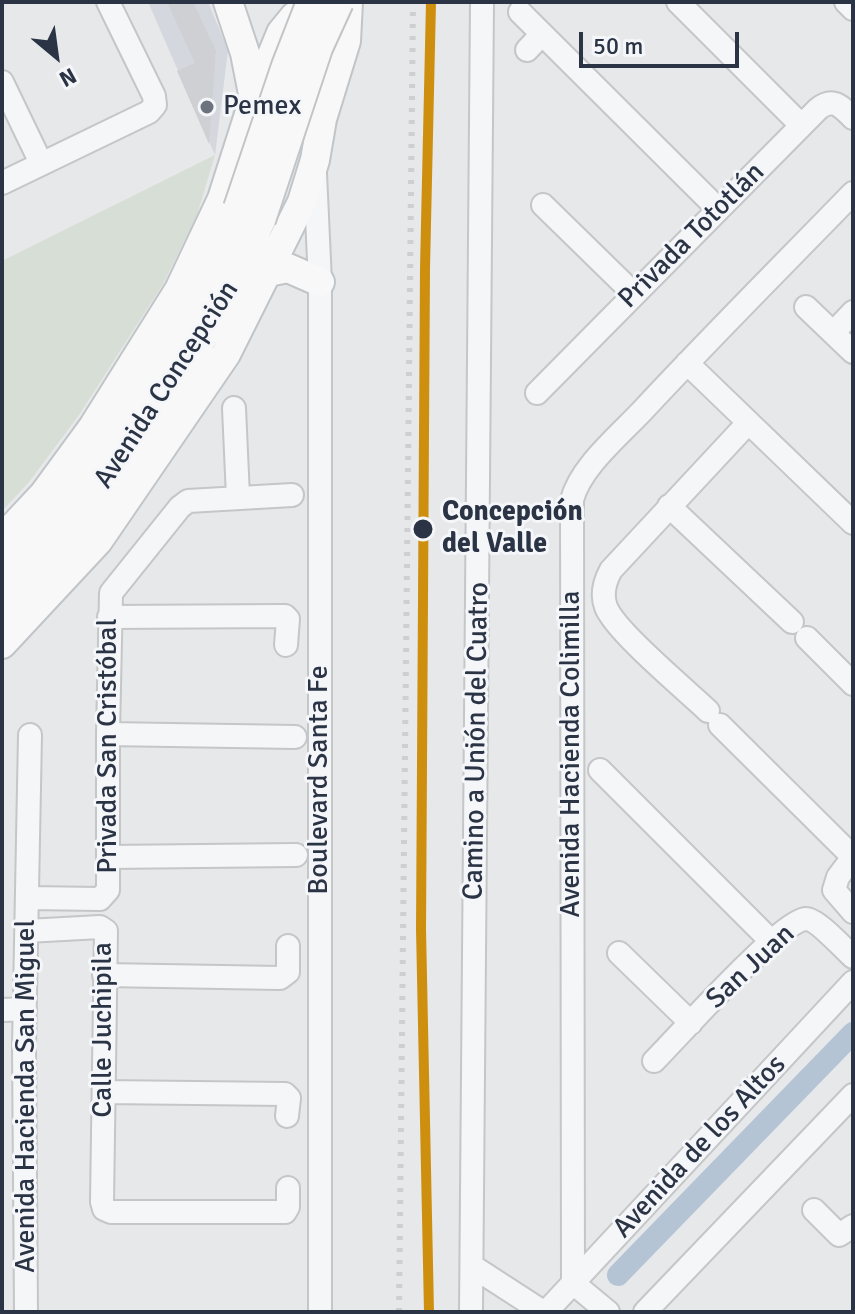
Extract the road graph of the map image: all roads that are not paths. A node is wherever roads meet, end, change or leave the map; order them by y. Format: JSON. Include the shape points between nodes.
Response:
{"nodes":[{"id":1,"x":108,"y":2,"type":"edge"},
{"id":2,"x":228,"y":2,"type":"edge"},
{"id":3,"x":311,"y":2,"type":"edge"},
{"id":4,"x":484,"y":2,"type":"edge"},
{"id":5,"x":678,"y":2,"type":"edge"},
{"id":6,"x":846,"y":2,"type":"edge"},
{"id":7,"x":853,"y":9,"type":"edge"},
{"id":8,"x":345,"y":10,"type":"edge"},
{"id":9,"x":520,"y":12,"type":"dead end"},
{"id":10,"x":2,"y":82,"type":"edge"},
{"id":11,"x":254,"y":99,"type":"junction"},
{"id":12,"x":853,"y":118,"type":"edge"},
{"id":13,"x":801,"y":125,"type":"junction"},
{"id":14,"x":315,"y":160,"type":"junction"},
{"id":15,"x":41,"y":163,"type":"junction"},
{"id":16,"x":2,"y":183,"type":"edge"},
{"id":17,"x":853,"y":193,"type":"edge"},
{"id":18,"x":302,"y":202,"type":"junction"},
{"id":19,"x":543,"y":205,"type":"dead end"},
{"id":20,"x":718,"y":209,"type":"junction"},
{"id":21,"x":250,"y":214,"type":"junction"},
{"id":22,"x":319,"y":248,"type":"junction"},
{"id":23,"x":268,"y":272,"type":"junction"},
{"id":24,"x":320,"y":282,"type":"junction"},
{"id":25,"x":634,"y":294,"type":"junction"},
{"id":26,"x":806,"y":307,"type":"dead end"},
{"id":27,"x":853,"y":312,"type":"edge"},
{"id":28,"x":833,"y":333,"type":"junction"},
{"id":29,"x":853,"y":352,"type":"edge"},
{"id":30,"x":687,"y":363,"type":"junction"},
{"id":31,"x":537,"y":393,"type":"dead end"},
{"id":32,"x":234,"y":408,"type":"dead end"},
{"id":33,"x":748,"y":423,"type":"junction"},
{"id":34,"x":292,"y":495,"type":"dead end"},
{"id":35,"x":238,"y":497,"type":"junction"},
{"id":36,"x":669,"y":506,"type":"junction"},
{"id":37,"x":853,"y":523,"type":"edge"},
{"id":38,"x":2,"y":539,"type":"edge"},
{"id":39,"x":2,"y":573,"type":"edge"},
{"id":40,"x":2,"y":608,"type":"edge"},
{"id":41,"x":109,"y":617,"type":"junction"},
{"id":42,"x":2,"y":644,"type":"edge"},
{"id":43,"x":286,"y":645,"type":"dead end"},
{"id":44,"x":853,"y":684,"type":"edge"},
{"id":45,"x":108,"y":734,"type":"junction"},
{"id":46,"x":30,"y":735,"type":"dead end"},
{"id":47,"x":295,"y":737,"type":"dead end"},
{"id":48,"x":600,"y":770,"type":"dead end"},
{"id":49,"x":296,"y":855,"type":"dead end"},
{"id":50,"x":108,"y":857,"type":"junction"},
{"id":51,"x":853,"y":857,"type":"edge"},
{"id":52,"x":28,"y":898,"type":"junction"},
{"id":53,"x":853,"y":912,"type":"edge"},
{"id":54,"x":27,"y":931,"type":"junction"},
{"id":55,"x":771,"y":941,"type":"junction"},
{"id":56,"x":288,"y":946,"type":"dead end"},
{"id":57,"x":619,"y":953,"type":"dead end"},
{"id":58,"x":853,"y":957,"type":"edge"},
{"id":59,"x":104,"y":975,"type":"junction"},
{"id":60,"x":853,"y":982,"type":"edge"},
{"id":61,"x":25,"y":1009,"type":"junction"},
{"id":62,"x":2,"y":1010,"type":"edge"},
{"id":63,"x":691,"y":1023,"type":"junction"},
{"id":64,"x":13,"y":1047,"type":"edge"},
{"id":65,"x":654,"y":1061,"type":"dead end"},
{"id":66,"x":104,"y":1092,"type":"junction"},
{"id":67,"x":853,"y":1095,"type":"edge"},
{"id":68,"x":287,"y":1116,"type":"dead end"},
{"id":69,"x":288,"y":1188,"type":"dead end"},
{"id":70,"x":814,"y":1210,"type":"dead end"},
{"id":71,"x":853,"y":1226,"type":"edge"},
{"id":72,"x":472,"y":1266,"type":"junction"},
{"id":73,"x":573,"y":1283,"type":"junction"},
{"id":74,"x":26,"y":1312,"type":"edge"},
{"id":75,"x":320,"y":1312,"type":"edge"},
{"id":76,"x":471,"y":1312,"type":"edge"},
{"id":77,"x":545,"y":1312,"type":"edge"},
{"id":78,"x":608,"y":1312,"type":"edge"},
{"id":79,"x":645,"y":1312,"type":"edge"}],
"edges":[{"from":1,"to":15,"type":"street","via":[[155,105]]},
{"from":2,"to":11,"type":"main road","name":"Boulevard Santa Fe"},
{"from":3,"to":21,"type":"main road","name":"Avenida Concepción","bridge":true,"via":[[286,66]]},
{"from":4,"to":72,"type":"street","name":"Camino a Unión del Cuatro"},
{"from":5,"to":13,"type":"street"},
{"from":6,"to":7,"type":"street"},
{"from":8,"to":11,"type":"main road","via":[[312,7],[295,16],[281,33]]},
{"from":8,"to":14,"type":"main road","via":[[346,41]]},
{"from":8,"to":21,"type":"main road","name":"Avenida Concepción","bridge":true,"via":[[318,48]]},
{"from":9,"to":20,"type":"street","via":[[535,42]]},
{"from":10,"to":15,"type":"street"},
{"from":11,"to":18,"type":"street","name":"Boulevard Santa Fe","via":[[271,162]]},
{"from":11,"to":38,"type":"main road","via":[[222,199],[179,290],[93,427],[44,494]]},
{"from":12,"to":13,"type":"street","name":"Privada Tototlán","via":[[829,102]]},
{"from":13,"to":20,"type":"street","name":"Privada Tototlán"},
{"from":14,"to":18,"type":"main road"},
{"from":14,"to":22,"type":"street","name":"Boulevard Santa Fe"},
{"from":15,"to":16,"type":"street"},
{"from":17,"to":30,"type":"street","name":"Avenida Hacienda Colimilla"},
{"from":18,"to":22,"type":"street","name":"Boulevard Santa Fe"},
{"from":18,"to":23,"type":"main road"},
{"from":19,"to":25,"type":"street"},
{"from":20,"to":25,"type":"street","name":"Privada Tototlán"},
{"from":21,"to":39,"type":"main road","name":"Avenida Concepción","via":[[151,377],[52,516]]},
{"from":21,"to":40,"type":"main road","name":"Avenida Concepción","via":[[238,275],[215,317],[124,459],[46,561]]},
{"from":22,"to":24,"type":"street","name":"Boulevard Santa Fe"},
{"from":23,"to":24,"type":"main road","via":[[288,268]]},
{"from":23,"to":42,"type":"main road","via":[[226,354],[98,541]]},
{"from":24,"to":75,"type":"street","name":"Boulevard Santa Fe"},
{"from":25,"to":31,"type":"street","name":"Privada Tototlán"},
{"from":26,"to":28,"type":"street"},
{"from":27,"to":28,"type":"street"},
{"from":28,"to":29,"type":"street"},
{"from":30,"to":33,"type":"street"},
{"from":30,"to":73,"type":"street","name":"Avenida Hacienda Colimilla","via":[[583,475],[572,500]]},
{"from":32,"to":35,"type":"street"},
{"from":33,"to":36,"type":"street"},
{"from":33,"to":37,"type":"street"},
{"from":34,"to":35,"type":"street","name":"Privada San Cristóbal"},
{"from":35,"to":41,"type":"street","name":"Privada San Cristóbal","via":[[182,505],[111,593]]},
{"from":36,"to":44,"type":"street"},
{"from":36,"to":51,"type":"street","via":[[611,570],[604,593],[609,612]]},
{"from":41,"to":43,"type":"street","via":[[285,616]]},
{"from":41,"to":45,"type":"street","name":"Privada San Cristóbal"},
{"from":45,"to":47,"type":"street"},
{"from":45,"to":50,"type":"street","name":"Privada San Cristóbal"},
{"from":46,"to":52,"type":"street","name":"Avenida Hacienda San Miguel"},
{"from":48,"to":55,"type":"street"},
{"from":49,"to":50,"type":"street"},
{"from":50,"to":52,"type":"street","name":"Privada San Cristóbal","via":[[108,890],[100,899]]},
{"from":51,"to":53,"type":"street","via":[[834,890]]},
{"from":52,"to":54,"type":"street","name":"Avenida Hacienda San Miguel"},
{"from":54,"to":59,"type":"street","name":"Calle Juchipila","via":[[103,927]]},
{"from":54,"to":61,"type":"street","name":"Avenida Hacienda San Miguel"},
{"from":55,"to":58,"type":"street","name":"San Juan","via":[[795,923],[811,920]]},
{"from":55,"to":63,"type":"street","name":"San Juan"},
{"from":56,"to":59,"type":"street","via":[[288,972],[280,978]]},
{"from":57,"to":63,"type":"street"},
{"from":59,"to":66,"type":"street","name":"Calle Juchipila"},
{"from":60,"to":73,"type":"street","name":"Avenida de los Altos"},
{"from":61,"to":62,"type":"street"},
{"from":61,"to":64,"type":"street","name":"Avenida Hacienda San Miguel"},
{"from":63,"to":65,"type":"street","name":"San Juan"},
{"from":64,"to":74,"type":"street","name":"Avenida Hacienda San Miguel"},
{"from":66,"to":68,"type":"street","via":[[285,1094]]},
{"from":66,"to":69,"type":"street","name":"Calle Juchipila","via":[[104,1209],[285,1212]]},
{"from":67,"to":79,"type":"street"},
{"from":70,"to":71,"type":"street","via":[[839,1235]]},
{"from":72,"to":76,"type":"street","name":"Camino a Unión del Cuatro"},
{"from":72,"to":77,"type":"street"},
{"from":73,"to":77,"type":"street","name":"Avenida de los Altos"},
{"from":73,"to":78,"type":"street"}]}
